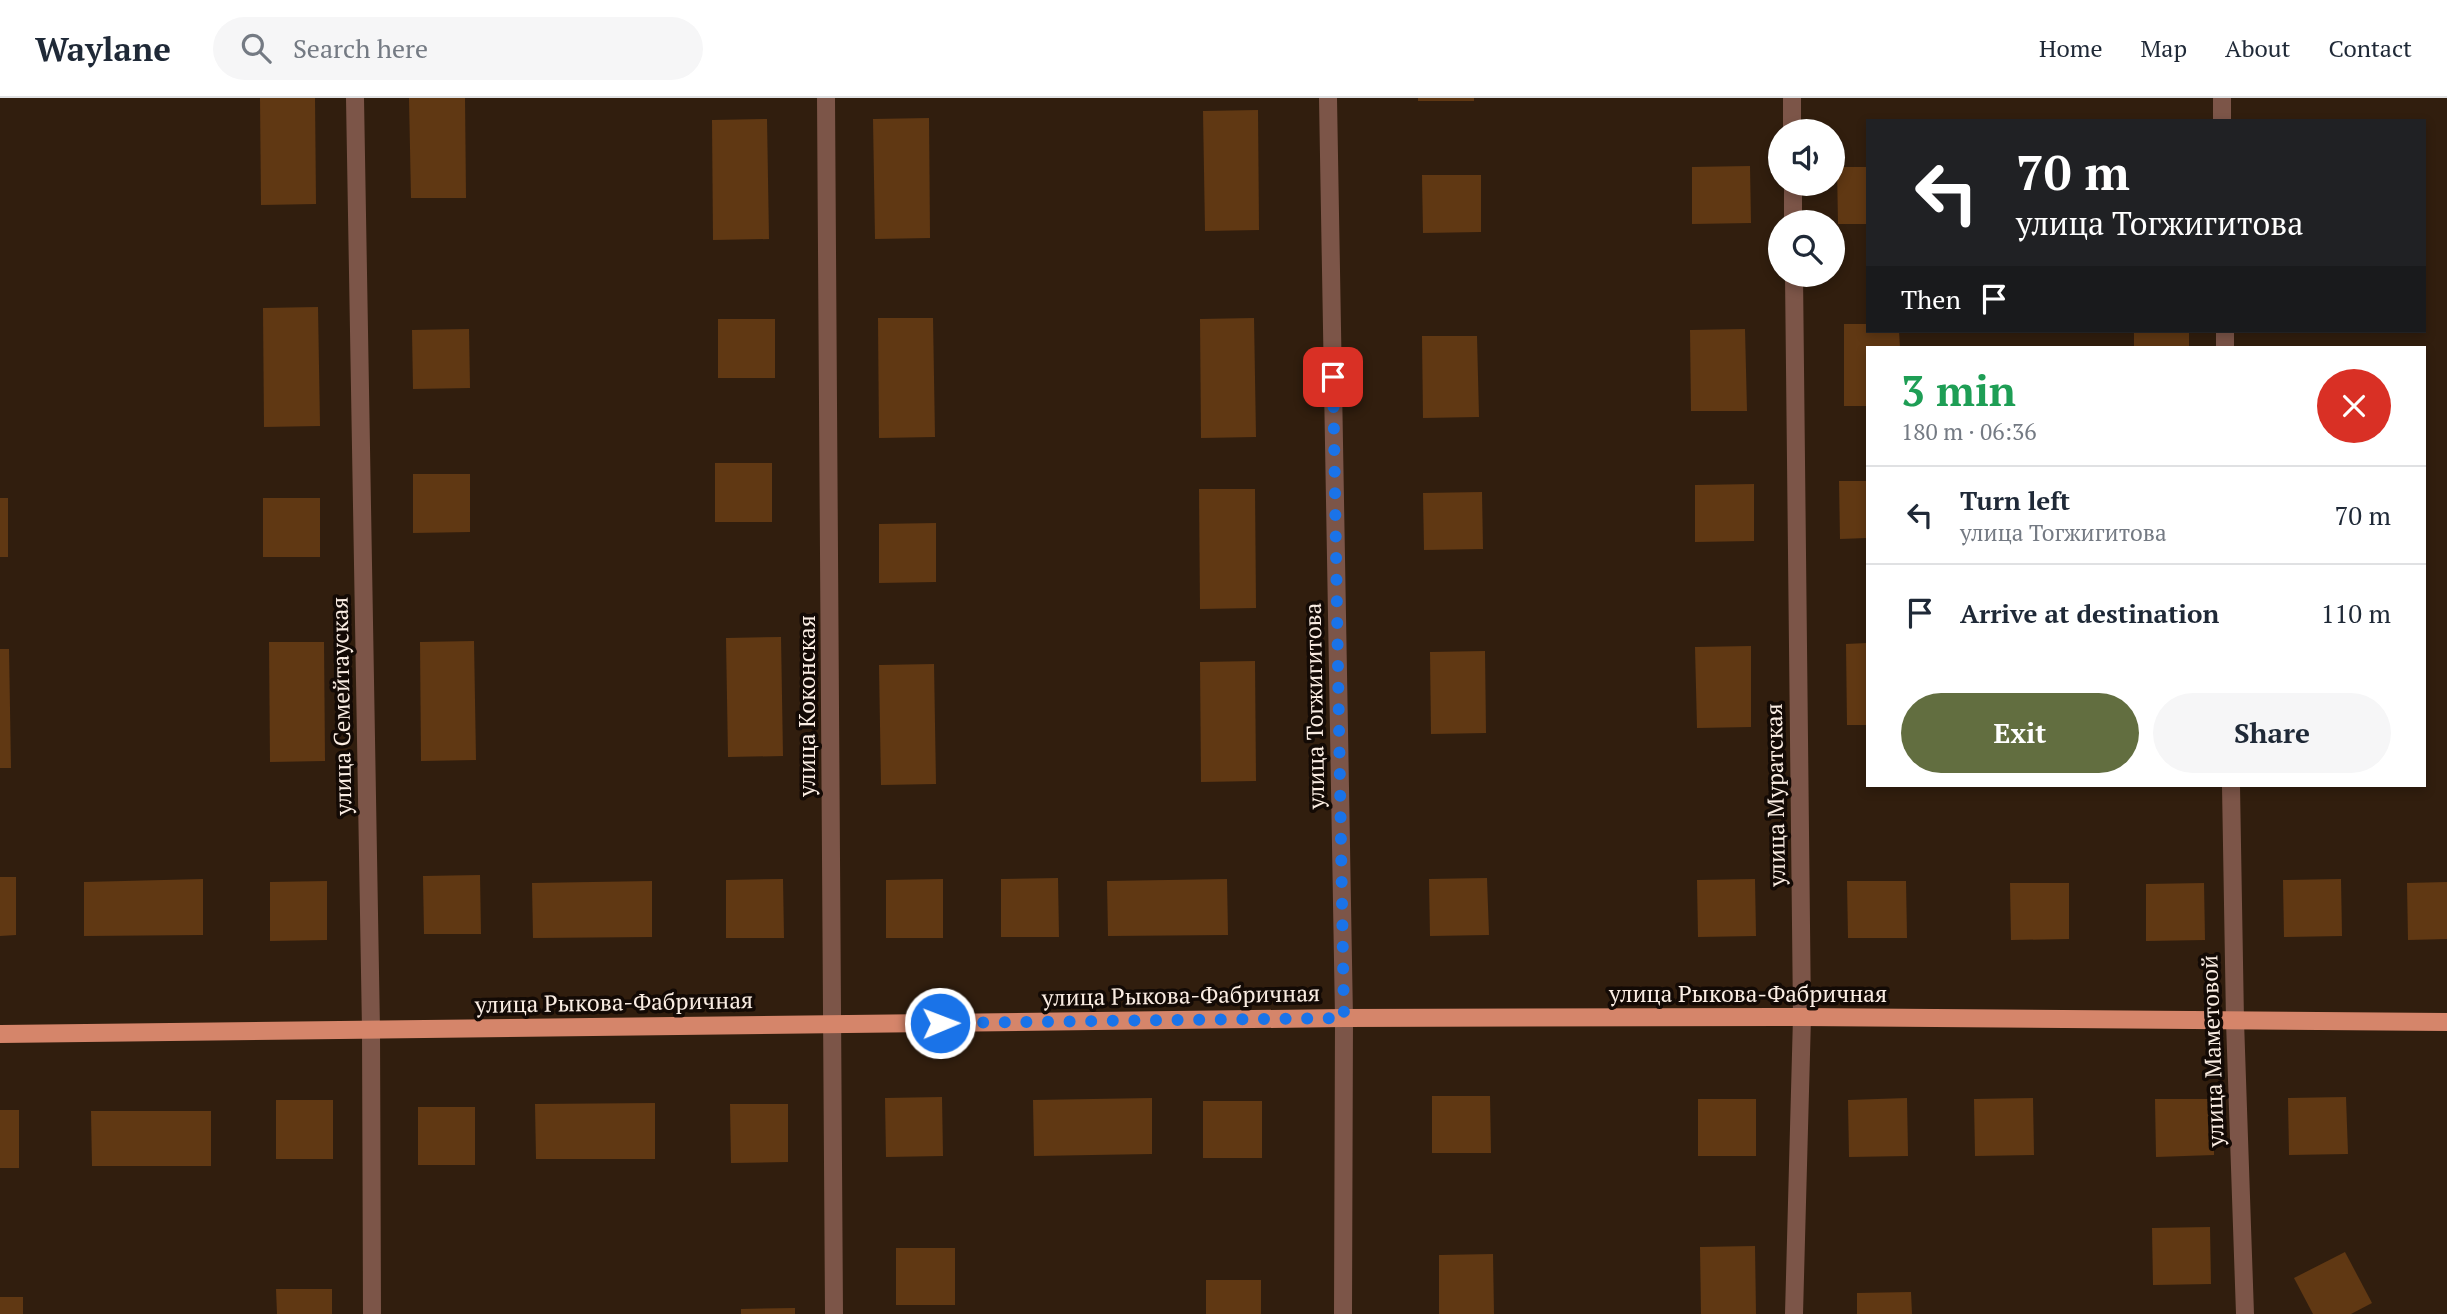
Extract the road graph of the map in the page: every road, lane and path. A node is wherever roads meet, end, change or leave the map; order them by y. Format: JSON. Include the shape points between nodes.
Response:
{"nodes":[{"id":1,"x":355,"y":98,"type":"edge"},
{"id":2,"x":826,"y":98,"type":"edge"},
{"id":3,"x":1328,"y":98,"type":"edge"},
{"id":4,"x":1792,"y":98,"type":"edge"},
{"id":5,"x":2222,"y":98,"type":"edge"},
{"id":6,"x":1792,"y":119,"type":"edge"},
{"id":7,"x":2222,"y":119,"type":"edge"},
{"id":8,"x":1794,"y":287,"type":"edge"},
{"id":9,"x":2231,"y":787,"type":"edge"},
{"id":10,"x":1802,"y":1017,"type":"junction"},
{"id":11,"x":1344,"y":1018,"type":"junction"},
{"id":12,"x":2235,"y":1021,"type":"junction"},
{"id":13,"x":2447,"y":1022,"type":"edge"},
{"id":14,"x":832,"y":1024,"type":"junction"},
{"id":15,"x":371,"y":1030,"type":"junction"},
{"id":16,"x":0,"y":1034,"type":"edge"},
{"id":17,"x":372,"y":1314,"type":"edge"},
{"id":18,"x":834,"y":1314,"type":"edge"},
{"id":19,"x":1343,"y":1314,"type":"edge"},
{"id":20,"x":1794,"y":1314,"type":"edge"},
{"id":21,"x":2245,"y":1314,"type":"edge"}],
"edges":[{"from":1,"to":15,"type":"street","name":"улица Семейтауская"},
{"from":2,"to":14,"type":"street","name":"улица Коконская"},
{"from":3,"to":11,"type":"street","name":"улица Тогжигитова"},
{"from":4,"to":6,"type":"street"},
{"from":5,"to":7,"type":"street"},
{"from":8,"to":10,"type":"street","name":"улица Муратская"},
{"from":9,"to":12,"type":"street","name":"улица Маметовой"},
{"from":10,"to":11,"type":"main road","name":"улица Рыкова-Фабричная"},
{"from":10,"to":12,"type":"main road","name":"улица Рыкова-Фабричная"},
{"from":10,"to":20,"type":"street","name":"улица Муратская"},
{"from":11,"to":14,"type":"main road","name":"улица Рыкова-Фабричная"},
{"from":11,"to":19,"type":"street","name":"улица Тогжигитова"},
{"from":12,"to":13,"type":"main road","name":"улица Рыкова-Фабричная"},
{"from":12,"to":21,"type":"street","name":"улица Маметовой"},
{"from":14,"to":15,"type":"main road","name":"улица Рыкова-Фабричная"},
{"from":14,"to":18,"type":"street","name":"улица Коконская"},
{"from":15,"to":16,"type":"main road","name":"улица Рыкова-Фабричная"},
{"from":15,"to":17,"type":"street","name":"улица Семейтауская"}]}
